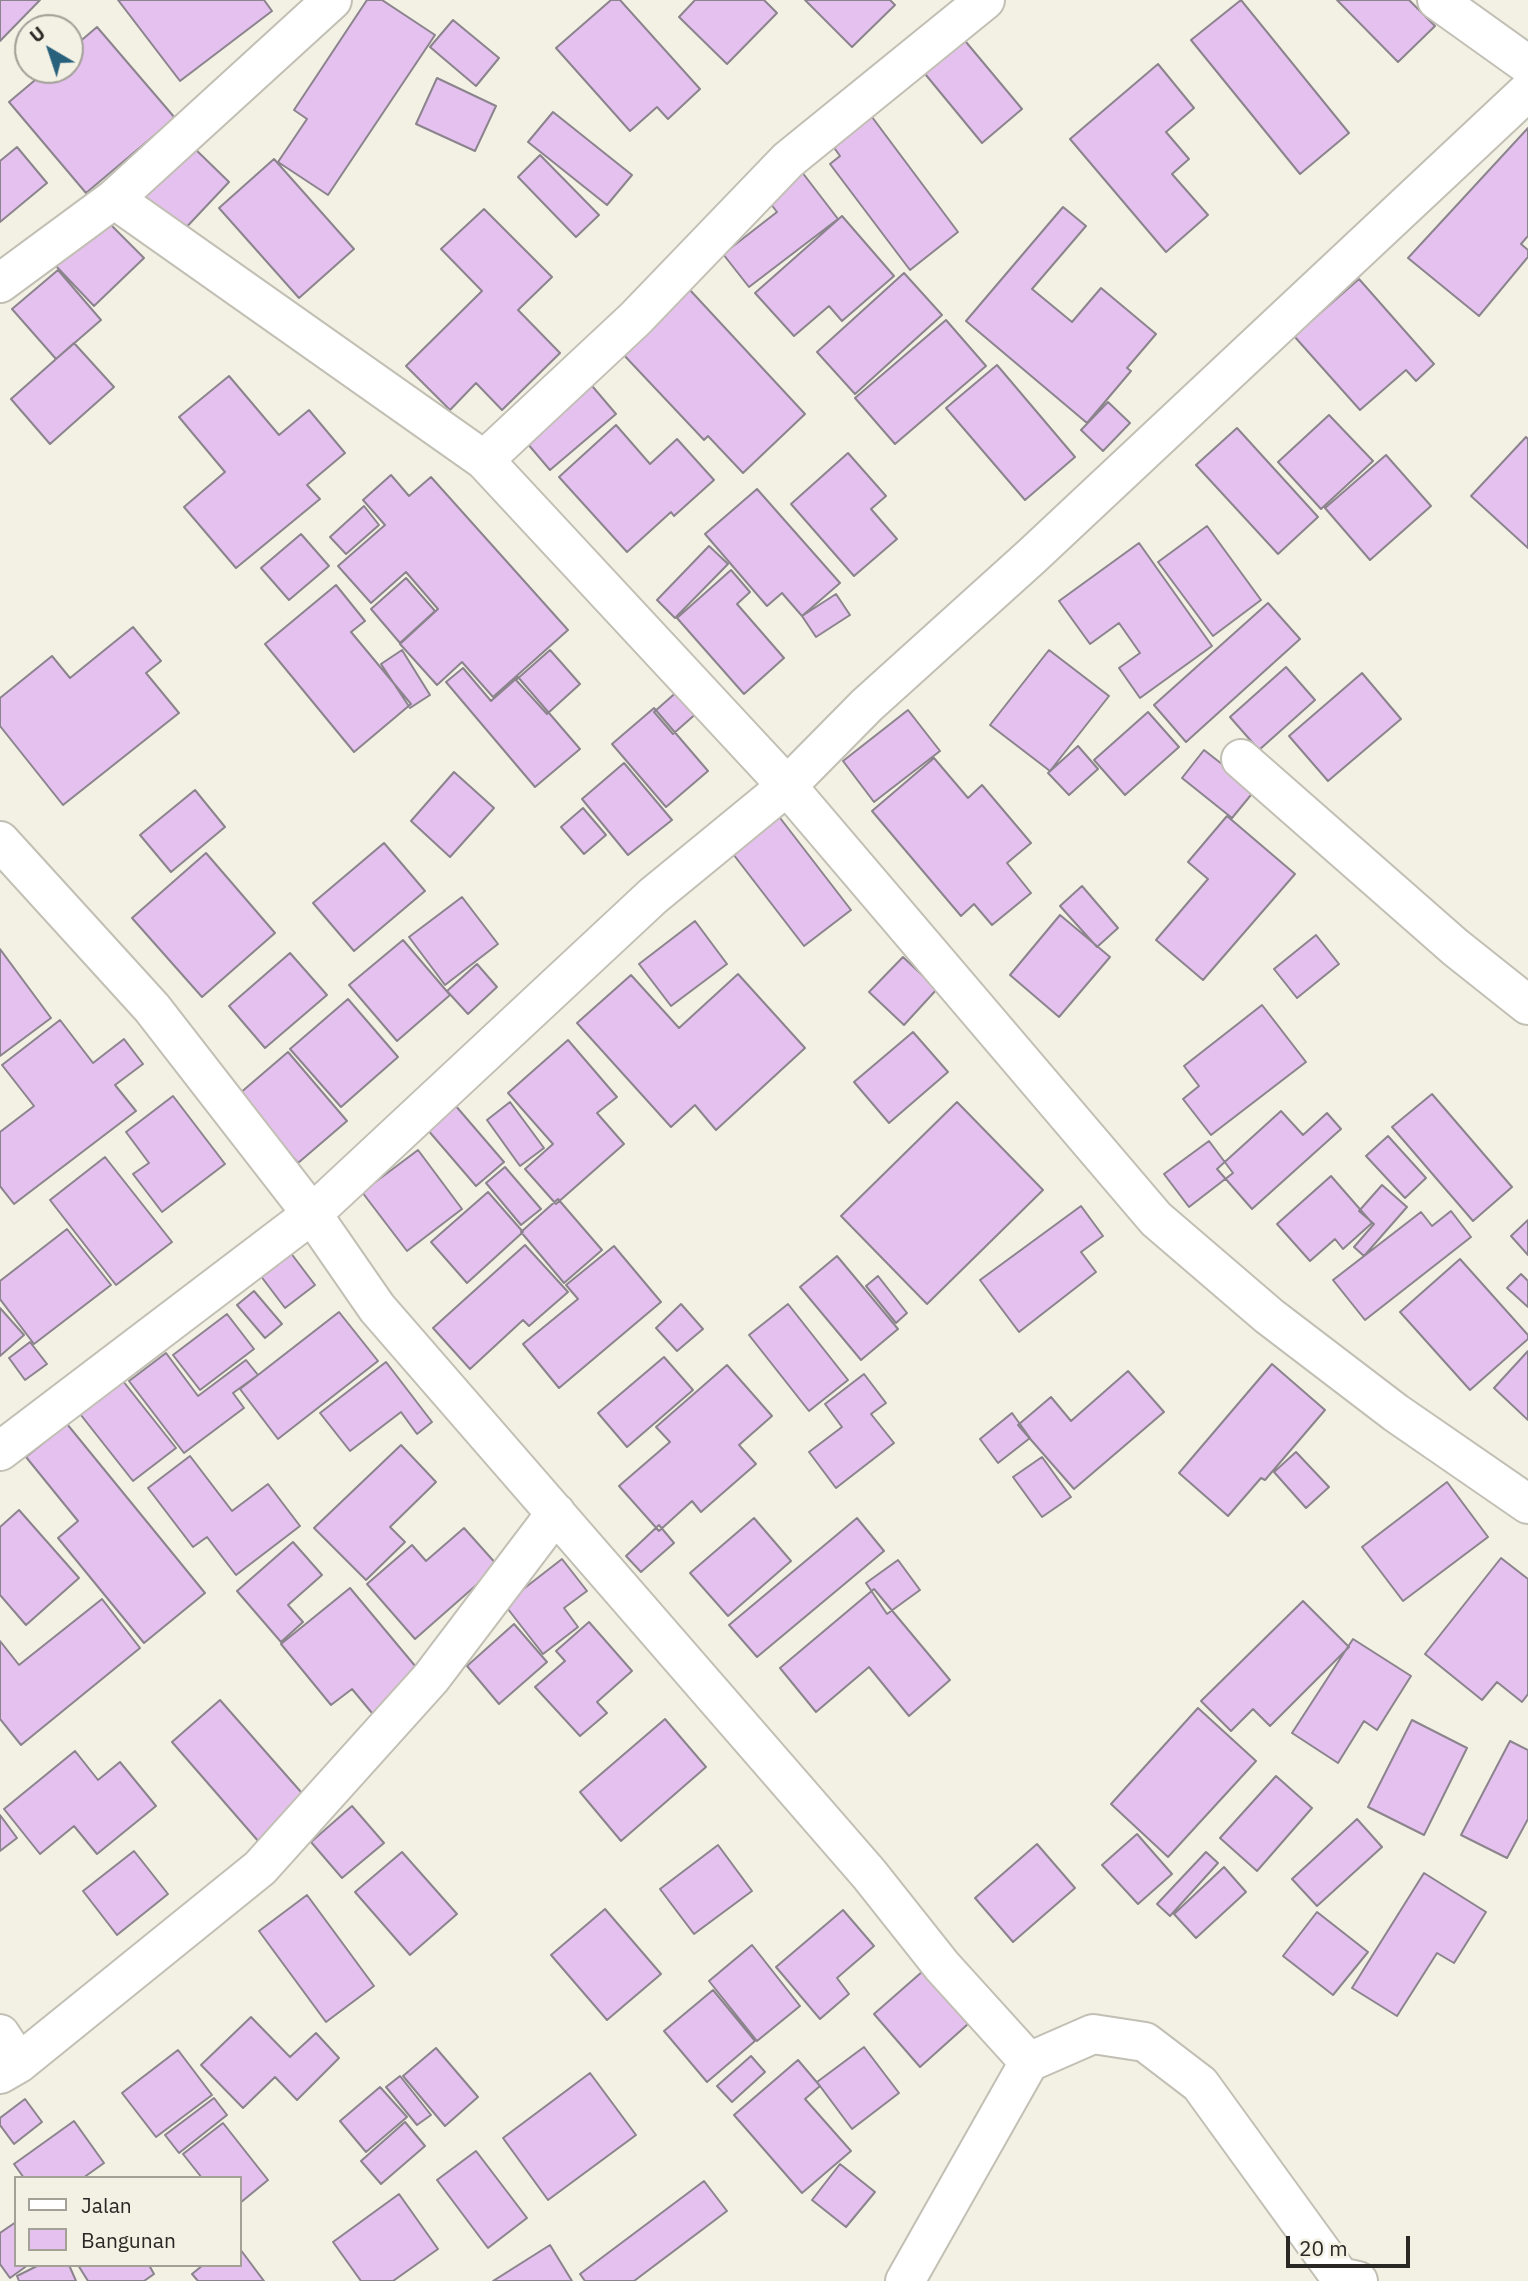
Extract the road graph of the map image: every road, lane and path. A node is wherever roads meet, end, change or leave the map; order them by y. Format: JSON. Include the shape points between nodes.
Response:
{"nodes":[{"id":1,"x":332,"y":0,"type":"edge"},
{"id":2,"x":985,"y":0,"type":"edge"},
{"id":3,"x":1437,"y":0,"type":"edge"},
{"id":4,"x":1528,"y":65,"type":"edge"},
{"id":5,"x":1528,"y":91,"type":"edge"},
{"id":6,"x":114,"y":198,"type":"junction"},
{"id":7,"x":0,"y":283,"type":"edge"},
{"id":8,"x":484,"y":460,"type":"junction"},
{"id":9,"x":1241,"y":759,"type":"dead end"},
{"id":10,"x":787,"y":786,"type":"junction"},
{"id":11,"x":0,"y":841,"type":"edge"},
{"id":12,"x":1528,"y":1005,"type":"edge"},
{"id":13,"x":312,"y":1214,"type":"junction"},
{"id":14,"x":0,"y":1451,"type":"edge"},
{"id":15,"x":1528,"y":1504,"type":"edge"},
{"id":16,"x":556,"y":1513,"type":"junction"},
{"id":17,"x":6,"y":2057,"type":"edge"},
{"id":18,"x":1029,"y":2062,"type":"junction"},
{"id":19,"x":905,"y":2281,"type":"edge"},
{"id":20,"x":1358,"y":2281,"type":"edge"}],
"edges":[{"from":1,"to":6,"type":"street"},
{"from":2,"to":8,"type":"street","via":[[788,160],[635,319]]},
{"from":3,"to":4,"type":"street"},
{"from":5,"to":10,"type":"street","via":[[867,705]]},
{"from":6,"to":7,"type":"street"},
{"from":6,"to":8,"type":"street"},
{"from":8,"to":10,"type":"street"},
{"from":9,"to":12,"type":"street","via":[[1444,938]]},
{"from":10,"to":13,"type":"street","via":[[653,897]]},
{"from":10,"to":15,"type":"street","via":[[1156,1219],[1269,1316],[1385,1405]]},
{"from":11,"to":13,"type":"street","via":[[152,1008]]},
{"from":13,"to":14,"type":"street"},
{"from":13,"to":16,"type":"street","via":[[377,1308]]},
{"from":16,"to":17,"type":"street","via":[[431,1678],[260,1868]]},
{"from":16,"to":18,"type":"street"},
{"from":18,"to":19,"type":"street"},
{"from":18,"to":20,"type":"street","via":[[1093,2034],[1145,2042],[1200,2084],[1340,2277]]}]}
